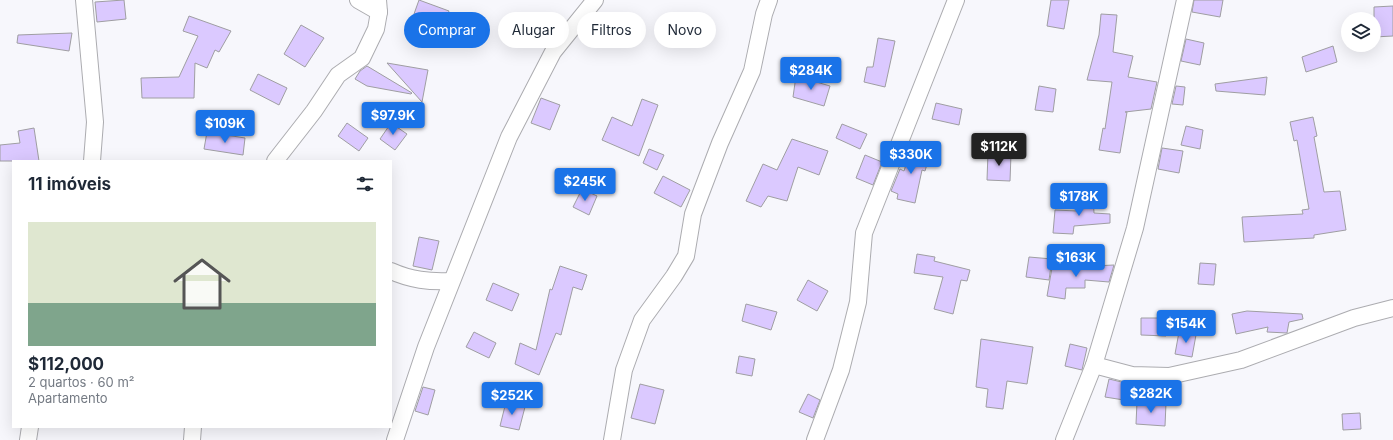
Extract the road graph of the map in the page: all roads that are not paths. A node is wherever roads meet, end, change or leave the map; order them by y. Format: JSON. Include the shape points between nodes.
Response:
{"nodes":[{"id":1,"x":84,"y":0,"type":"edge"},
{"id":2,"x":358,"y":0,"type":"edge"},
{"id":3,"x":595,"y":0,"type":"edge"},
{"id":4,"x":769,"y":0,"type":"edge"},
{"id":5,"x":956,"y":0,"type":"edge"},
{"id":6,"x":1185,"y":0,"type":"edge"},
{"id":7,"x":378,"y":6,"type":"edge"},
{"id":8,"x":92,"y":160,"type":"edge"},
{"id":9,"x":276,"y":160,"type":"edge"},
{"id":10,"x":392,"y":272,"type":"edge"},
{"id":11,"x":451,"y":281,"type":"junction"},
{"id":12,"x":1393,"y":308,"type":"edge"},
{"id":13,"x":1094,"y":365,"type":"junction"},
{"id":14,"x":30,"y":428,"type":"edge"},
{"id":15,"x":193,"y":428,"type":"edge"},
{"id":16,"x":28,"y":440,"type":"edge"},
{"id":17,"x":192,"y":440,"type":"edge"},
{"id":18,"x":395,"y":440,"type":"edge"},
{"id":19,"x":612,"y":440,"type":"edge"},
{"id":20,"x":815,"y":440,"type":"edge"},
{"id":21,"x":1064,"y":440,"type":"edge"}],
"edges":[{"from":1,"to":8,"type":"street","via":[[95,122]]},
{"from":2,"to":7,"type":"street"},
{"from":3,"to":11,"type":"street","via":[[553,52],[509,137]]},
{"from":4,"to":19,"type":"street","via":[[752,71],[720,143],[693,214],[686,256],[642,320],[626,362]]},
{"from":5,"to":20,"type":"street","via":[[864,233],[858,302],[841,370]]},
{"from":6,"to":13,"type":"street","via":[[1135,228]]},
{"from":7,"to":9,"type":"street","via":[[376,29],[362,58],[338,75]]},
{"from":10,"to":11,"type":"street","via":[[404,278],[430,282]]},
{"from":11,"to":18,"type":"street"},
{"from":12,"to":13,"type":"street","via":[[1354,318],[1241,360],[1169,376],[1132,375]]},
{"from":13,"to":21,"type":"street"},
{"from":14,"to":16,"type":"street"},
{"from":15,"to":17,"type":"street"}]}
